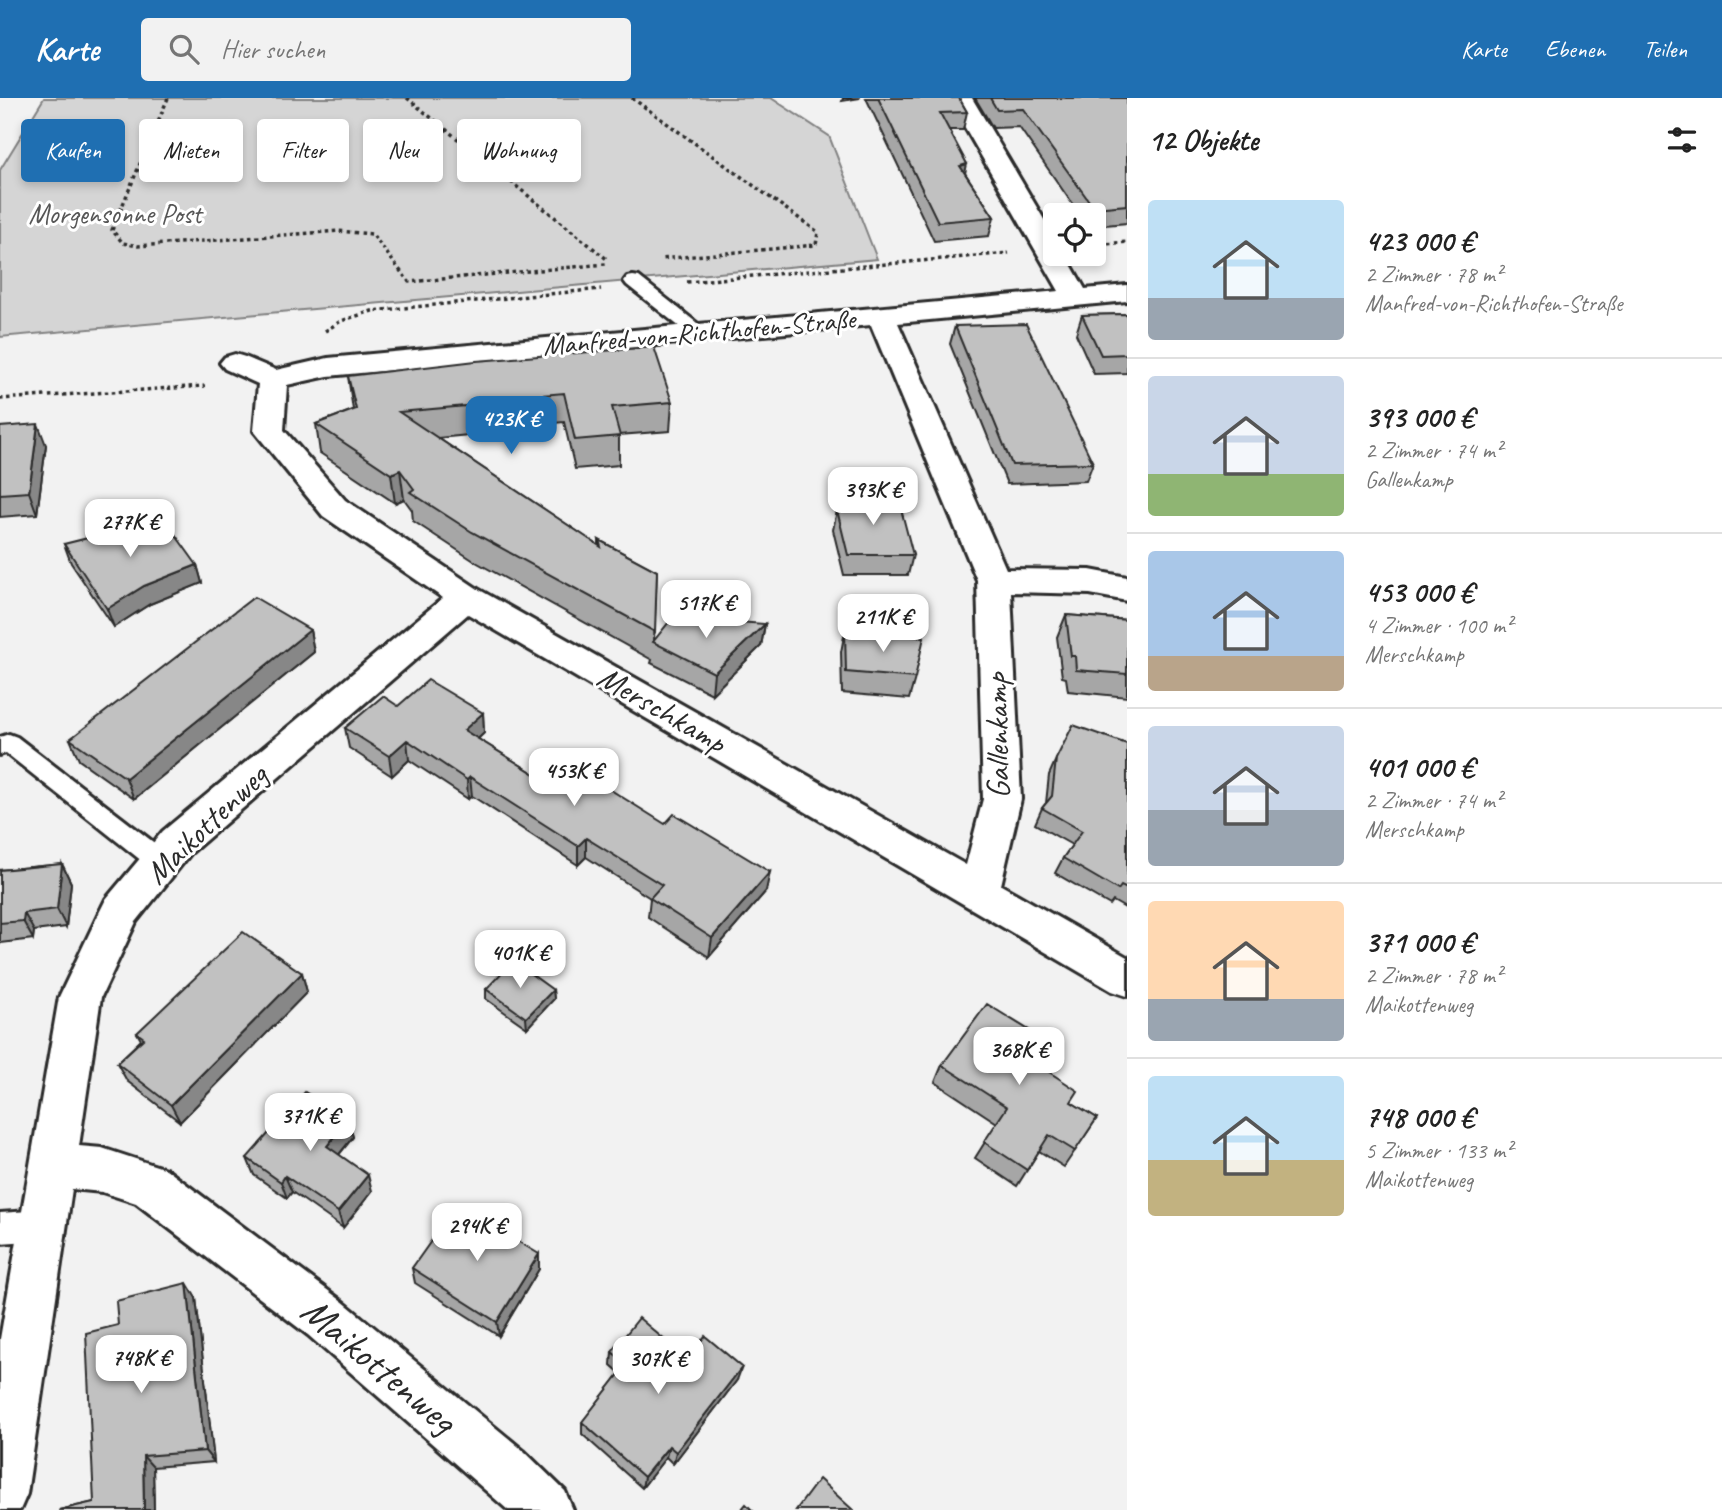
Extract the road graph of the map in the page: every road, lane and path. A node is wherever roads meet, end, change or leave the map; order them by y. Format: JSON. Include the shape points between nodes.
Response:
{"nodes":[{"id":1,"x":168,"y":98,"type":"edge"},
{"id":2,"x":407,"y":98,"type":"edge"},
{"id":3,"x":632,"y":98,"type":"edge"},
{"id":4,"x":960,"y":98,"type":"edge"},
{"id":5,"x":1127,"y":242,"type":"edge"},
{"id":6,"x":1106,"y":244,"type":"edge"},
{"id":7,"x":612,"y":264,"type":"junction"},
{"id":8,"x":633,"y":281,"type":"joint"},
{"id":9,"x":1127,"y":293,"type":"edge"},
{"id":10,"x":1077,"y":298,"type":"junction"},
{"id":11,"x":881,"y":315,"type":"junction"},
{"id":12,"x":696,"y":331,"type":"junction"},
{"id":13,"x":235,"y":363,"type":"dead end"},
{"id":14,"x":273,"y":380,"type":"junction"},
{"id":15,"x":182,"y":388,"type":"dead end"},
{"id":16,"x":0,"y":399,"type":"edge"},
{"id":17,"x":993,"y":580,"type":"junction"},
{"id":18,"x":1127,"y":589,"type":"edge"},
{"id":19,"x":466,"y":597,"type":"junction"},
{"id":20,"x":0,"y":746,"type":"edge"},
{"id":21,"x":161,"y":862,"type":"junction"},
{"id":22,"x":980,"y":891,"type":"junction"},
{"id":23,"x":1127,"y":978,"type":"edge"},
{"id":24,"x":54,"y":1165,"type":"junction"},
{"id":25,"x":44,"y":1225,"type":"junction"},
{"id":26,"x":0,"y":1227,"type":"edge"},
{"id":27,"x":0,"y":1494,"type":"edge"},
{"id":28,"x":546,"y":1510,"type":"edge"}],
"edges":[{"from":1,"to":7,"type":"path","via":[[112,230],[122,243],[138,246],[338,231],[372,234],[409,282]]},
{"from":2,"to":7,"type":"path"},
{"from":3,"to":7,"type":"path","via":[[818,232],[816,245]]},
{"from":4,"to":10,"type":"street"},
{"from":5,"to":6,"type":"path"},
{"from":7,"to":8,"type":"path"},
{"from":8,"to":12,"type":"lane"},
{"from":9,"to":10,"type":"street","name":"Manfred-von-Richthofen-Straße"},
{"from":10,"to":11,"type":"street","name":"Manfred-von-Richthofen-Straße"},
{"from":11,"to":12,"type":"street","name":"Manfred-von-Richthofen-Straße"},
{"from":11,"to":17,"type":"street","name":"Gallenkamp"},
{"from":12,"to":14,"type":"street","name":"Manfred-von-Richthofen-Straße","via":[[328,367]]},
{"from":13,"to":14,"type":"street"},
{"from":14,"to":19,"type":"street","name":"Merschkamp","via":[[270,432],[334,508]]},
{"from":15,"to":16,"type":"path"},
{"from":17,"to":18,"type":"street","via":[[1090,582]]},
{"from":17,"to":22,"type":"street","name":"Gallenkamp","via":[[1002,799]]},
{"from":19,"to":21,"type":"street","name":"Maikottenweg","via":[[177,842]]},
{"from":19,"to":22,"type":"street","name":"Merschkamp"},
{"from":20,"to":21,"type":"lane","via":[[9,743]]},
{"from":21,"to":24,"type":"street","name":"Maikottenweg","via":[[120,911],[80,997]]},
{"from":22,"to":23,"type":"street","name":"Merschkamp"},
{"from":24,"to":25,"type":"street","name":"Maikottenweg"},
{"from":24,"to":28,"type":"street","name":"Maikottenweg","via":[[102,1170],[150,1185],[325,1318]]},
{"from":25,"to":26,"type":"lane"},
{"from":25,"to":27,"type":"street","name":"Maikottenweg"}]}
